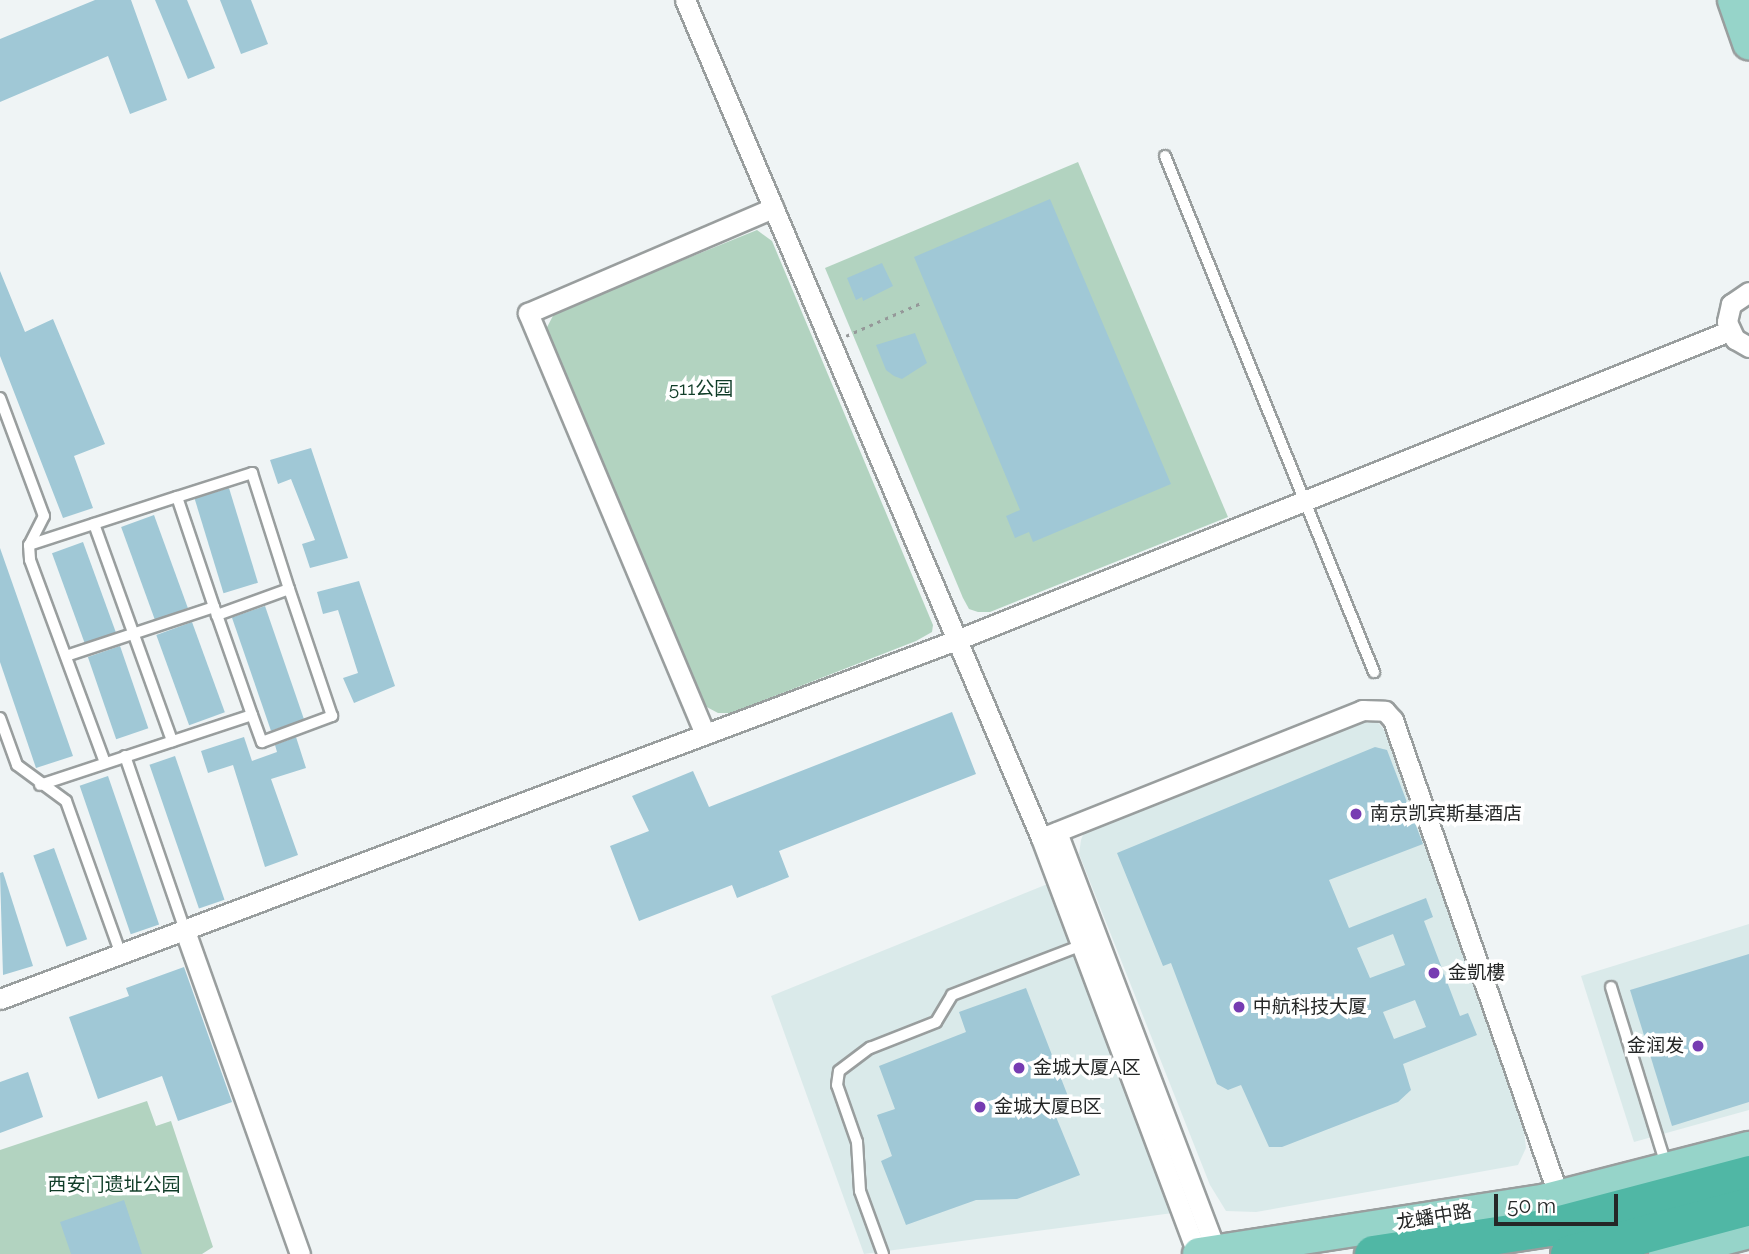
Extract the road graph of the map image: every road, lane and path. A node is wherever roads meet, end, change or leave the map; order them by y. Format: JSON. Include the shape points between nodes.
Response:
{"nodes":[{"id":1,"x":685,"y":0,"type":"edge"},
{"id":2,"x":1734,"y":0,"type":"edge"},
{"id":3,"x":1749,"y":43,"type":"edge"},
{"id":4,"x":1165,"y":156,"type":"dead end"},
{"id":5,"x":773,"y":208,"type":"junction"},
{"id":6,"x":1749,"y":292,"type":"edge"},
{"id":7,"x":923,"y":302,"type":"dead end"},
{"id":8,"x":1729,"y":331,"type":"junction"},
{"id":9,"x":830,"y":344,"type":"junction"},
{"id":10,"x":1749,"y":347,"type":"edge"},
{"id":11,"x":0,"y":398,"type":"edge"},
{"id":12,"x":177,"y":497,"type":"junction"},
{"id":13,"x":1306,"y":499,"type":"junction"},
{"id":14,"x":94,"y":524,"type":"junction"},
{"id":15,"x":29,"y":545,"type":"junction"},
{"id":16,"x":289,"y":589,"type":"junction"},
{"id":17,"x":215,"y":611,"type":"junction"},
{"id":18,"x":958,"y":639,"type":"junction"},
{"id":19,"x":66,"y":656,"type":"junction"},
{"id":20,"x":1374,"y":672,"type":"dead end"},
{"id":21,"x":252,"y":715,"type":"junction"},
{"id":22,"x":0,"y":718,"type":"edge"},
{"id":23,"x":705,"y":734,"type":"junction"},
{"id":24,"x":172,"y":741,"type":"junction"},
{"id":25,"x":125,"y":757,"type":"junction"},
{"id":26,"x":105,"y":763,"type":"junction"},
{"id":27,"x":40,"y":785,"type":"junction"},
{"id":28,"x":1049,"y":835,"type":"junction"},
{"id":29,"x":186,"y":931,"type":"junction"},
{"id":30,"x":1082,"y":945,"type":"junction"},
{"id":31,"x":121,"y":954,"type":"junction"},
{"id":32,"x":1611,"y":987,"type":"dead end"},
{"id":33,"x":0,"y":999,"type":"edge"},
{"id":34,"x":1749,"y":1149,"type":"edge"},
{"id":35,"x":1667,"y":1169,"type":"junction"},
{"id":36,"x":1749,"y":1174,"type":"edge"},
{"id":37,"x":1559,"y":1197,"type":"junction"},
{"id":38,"x":1749,"y":1206,"type":"edge"},
{"id":39,"x":1749,"y":1232,"type":"edge"},
{"id":40,"x":1204,"y":1253,"type":"edge"},
{"id":41,"x":300,"y":1254,"type":"edge"},
{"id":42,"x":883,"y":1254,"type":"edge"},
{"id":43,"x":1373,"y":1254,"type":"edge"},
{"id":44,"x":1569,"y":1254,"type":"edge"},
{"id":45,"x":1665,"y":1254,"type":"edge"}],
"edges":[{"from":1,"to":5,"type":"street"},
{"from":2,"to":3,"type":"main road"},
{"from":4,"to":13,"type":"lane"},
{"from":5,"to":9,"type":"street"},
{"from":5,"to":23,"type":"street","via":[[528,313]]},
{"from":6,"to":8,"type":"street","via":[[1731,304]]},
{"from":7,"to":9,"type":"path"},
{"from":8,"to":10,"type":"street"},
{"from":8,"to":13,"type":"street"},
{"from":9,"to":18,"type":"street"},
{"from":11,"to":15,"type":"lane","via":[[44,516]]},
{"from":12,"to":14,"type":"lane"},
{"from":12,"to":16,"type":"lane","via":[[252,473]]},
{"from":12,"to":17,"type":"lane"},
{"from":13,"to":18,"type":"street"},
{"from":13,"to":20,"type":"lane"},
{"from":14,"to":15,"type":"lane"},
{"from":14,"to":24,"type":"lane"},
{"from":15,"to":19,"type":"lane"},
{"from":16,"to":17,"type":"lane"},
{"from":16,"to":21,"type":"lane","via":[[332,716],[262,742]]},
{"from":17,"to":19,"type":"lane"},
{"from":17,"to":21,"type":"lane"},
{"from":18,"to":23,"type":"street"},
{"from":18,"to":28,"type":"street"},
{"from":19,"to":26,"type":"lane"},
{"from":21,"to":24,"type":"lane"},
{"from":22,"to":27,"type":"lane","via":[[17,765]]},
{"from":23,"to":29,"type":"street"},
{"from":24,"to":25,"type":"lane"},
{"from":25,"to":26,"type":"lane"},
{"from":25,"to":29,"type":"lane"},
{"from":26,"to":27,"type":"lane"},
{"from":27,"to":31,"type":"lane","via":[[66,802]]},
{"from":28,"to":30,"type":"street"},
{"from":28,"to":37,"type":"street","via":[[1363,710],[1385,711],[1393,720]]},
{"from":28,"to":40,"type":"street"},
{"from":29,"to":31,"type":"street"},
{"from":29,"to":41,"type":"street"},
{"from":30,"to":40,"type":"street"},
{"from":30,"to":42,"type":"lane","via":[[952,995],[936,1023],[870,1048],[839,1071],[837,1085],[856,1142],[860,1191]]},
{"from":31,"to":33,"type":"street"},
{"from":32,"to":35,"type":"lane"},
{"from":34,"to":35,"type":"main road","name":"龙蟠中路"},
{"from":35,"to":37,"type":"main road","name":"龙蟠中路"},
{"from":36,"to":43,"type":"highway","via":[[1549,1227]]},
{"from":37,"to":40,"type":"main road","name":"龙蟠中路"},
{"from":38,"to":44,"type":"highway"},
{"from":39,"to":45,"type":"main road"}]}
